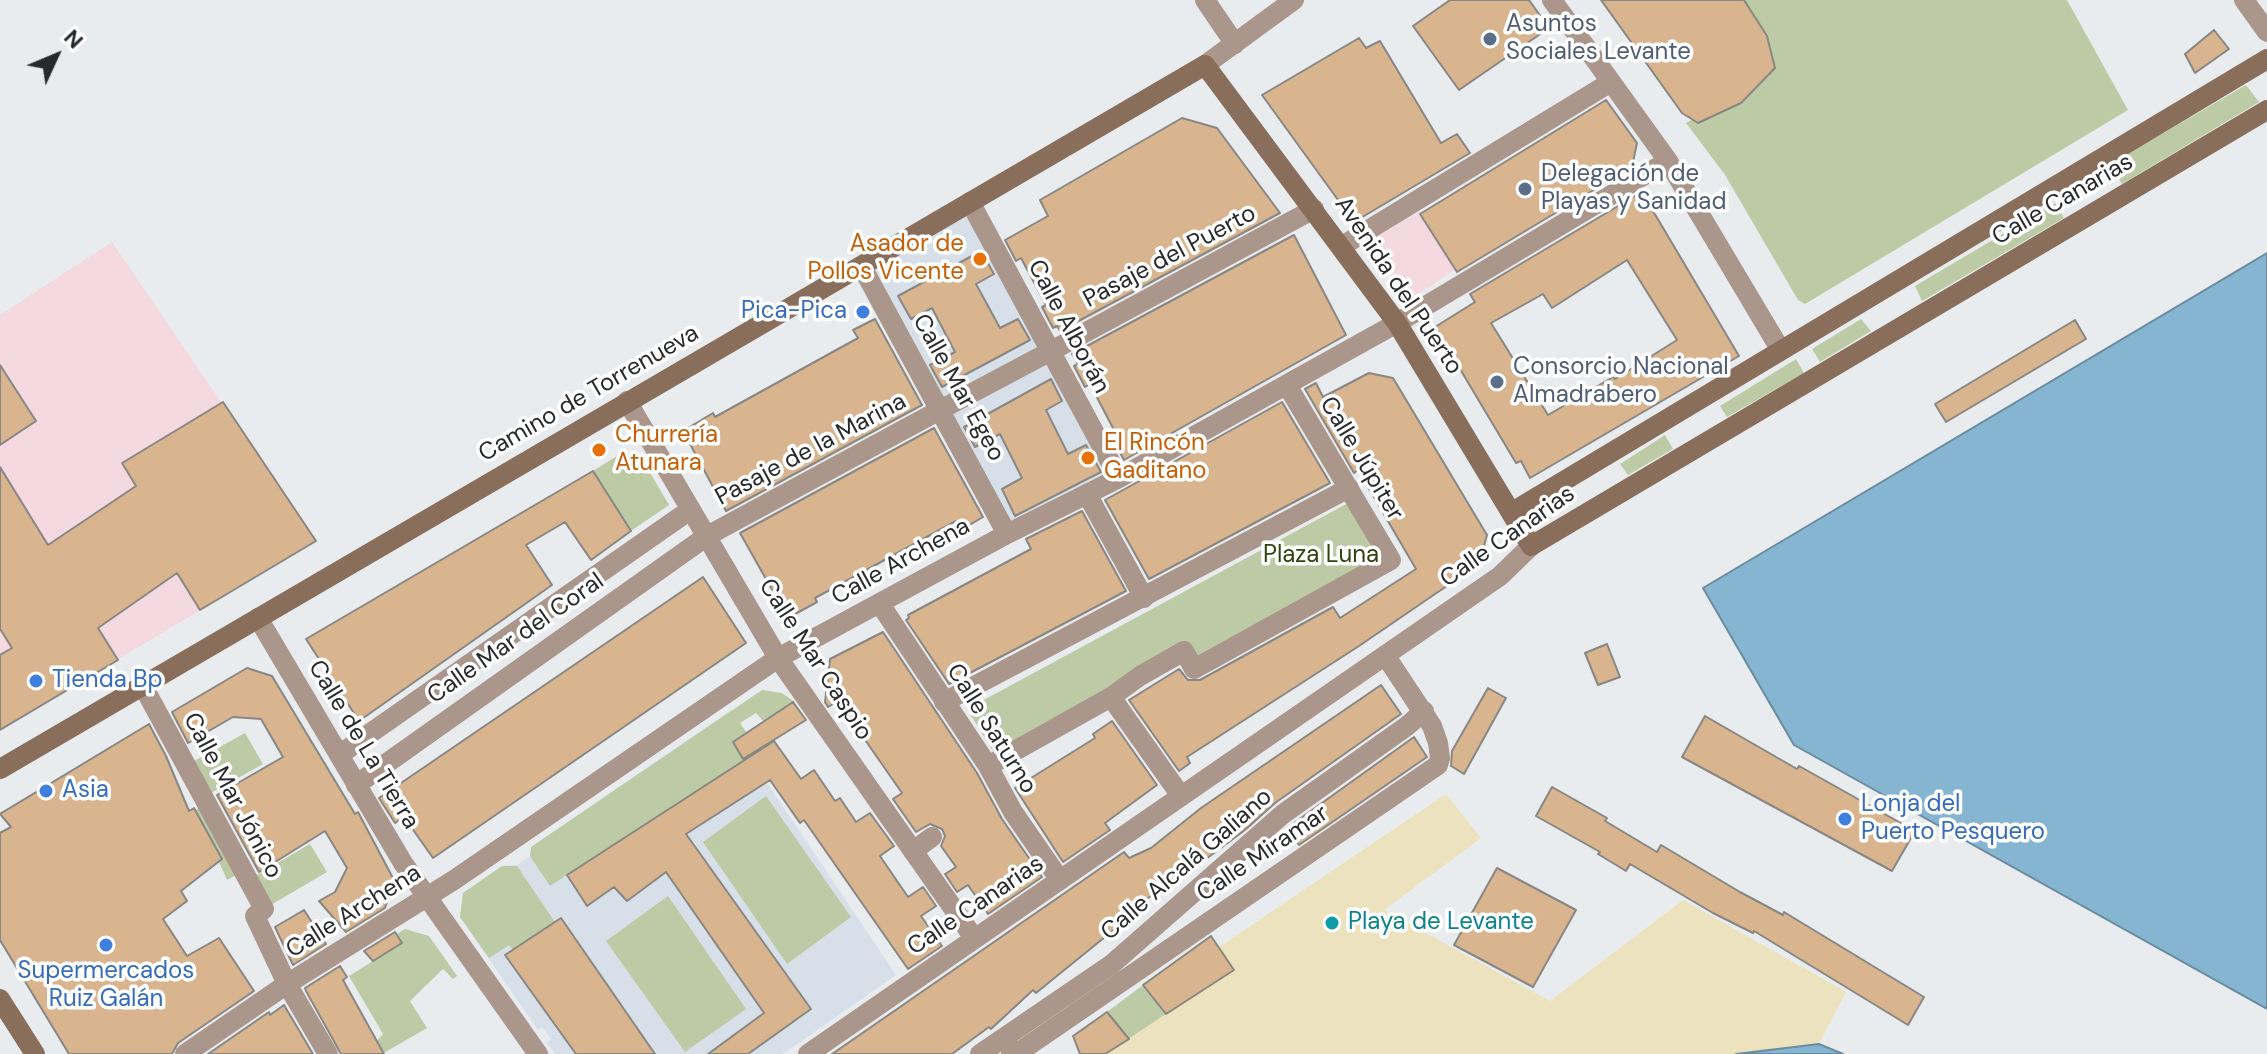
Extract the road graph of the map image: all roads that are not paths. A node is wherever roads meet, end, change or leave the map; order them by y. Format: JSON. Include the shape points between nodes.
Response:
{"nodes":[{"id":1,"x":1205,"y":0,"type":"edge"},
{"id":2,"x":1294,"y":0,"type":"edge"},
{"id":3,"x":1552,"y":0,"type":"edge"},
{"id":4,"x":2244,"y":0,"type":"edge"},
{"id":5,"x":2267,"y":32,"type":"edge"},
{"id":6,"x":1235,"y":44,"type":"junction"},
{"id":7,"x":2267,"y":59,"type":"edge"},
{"id":8,"x":1205,"y":65,"type":"junction"},
{"id":9,"x":1611,"y":82,"type":"junction"},
{"id":10,"x":2267,"y":110,"type":"edge"},
{"id":11,"x":1668,"y":161,"type":"junction"},
{"id":12,"x":970,"y":202,"type":"junction"},
{"id":13,"x":1314,"y":209,"type":"junction"},
{"id":14,"x":1342,"y":246,"type":"junction"},
{"id":15,"x":862,"y":267,"type":"junction"},
{"id":16,"x":1397,"y":323,"type":"junction"},
{"id":17,"x":1780,"y":349,"type":"junction"},
{"id":18,"x":1051,"y":351,"type":"junction"},
{"id":19,"x":1287,"y":385,"type":"junction"},
{"id":20,"x":627,"y":401,"type":"junction"},
{"id":21,"x":940,"y":410,"type":"junction"},
{"id":22,"x":1119,"y":478,"type":"junction"},
{"id":23,"x":1349,"y":488,"type":"junction"},
{"id":24,"x":1087,"y":494,"type":"junction"},
{"id":25,"x":690,"y":510,"type":"junction"},
{"id":26,"x":1512,"y":512,"type":"junction"},
{"id":27,"x":1007,"y":534,"type":"junction"},
{"id":28,"x":707,"y":536,"type":"junction"},
{"id":29,"x":1531,"y":546,"type":"junction"},
{"id":30,"x":1144,"y":598,"type":"junction"},
{"id":31,"x":880,"y":604,"type":"junction"},
{"id":32,"x":258,"y":618,"type":"junction"},
{"id":33,"x":1385,"y":655,"type":"junction"},
{"id":34,"x":778,"y":658,"type":"junction"},
{"id":35,"x":143,"y":686,"type":"junction"},
{"id":36,"x":1111,"y":697,"type":"junction"},
{"id":37,"x":944,"y":702,"type":"junction"},
{"id":38,"x":1424,"y":711,"type":"junction"},
{"id":39,"x":339,"y":755,"type":"junction"},
{"id":40,"x":988,"y":766,"type":"junction"},
{"id":41,"x":0,"y":769,"type":"edge"},
{"id":42,"x":356,"y":785,"type":"junction"},
{"id":43,"x":1181,"y":796,"type":"junction"},
{"id":44,"x":932,"y":837,"type":"dead end"},
{"id":45,"x":913,"y":851,"type":"junction"},
{"id":46,"x":1060,"y":880,"type":"junction"},
{"id":47,"x":427,"y":898,"type":"junction"},
{"id":48,"x":974,"y":938,"type":"junction"},
{"id":49,"x":287,"y":984,"type":"junction"},
{"id":50,"x":0,"y":999,"type":"edge"},
{"id":51,"x":986,"y":1053,"type":"edge"},
{"id":52,"x":35,"y":1054,"type":"edge"},
{"id":53,"x":185,"y":1054,"type":"edge"},
{"id":54,"x":328,"y":1054,"type":"edge"},
{"id":55,"x":538,"y":1054,"type":"edge"},
{"id":56,"x":808,"y":1054,"type":"edge"},
{"id":57,"x":1011,"y":1054,"type":"edge"}],
"edges":[{"from":1,"to":6,"type":"street"},
{"from":2,"to":6,"type":"street"},
{"from":3,"to":9,"type":"street"},
{"from":4,"to":5,"type":"street"},
{"from":6,"to":8,"type":"street"},
{"from":7,"to":17,"type":"main road","name":"Calle Canarias"},
{"from":8,"to":12,"type":"main road","name":"Camino de Torrenueva"},
{"from":8,"to":13,"type":"main road","name":"Avenida del Puerto"},
{"from":9,"to":11,"type":"street"},
{"from":9,"to":14,"type":"street"},
{"from":10,"to":29,"type":"main road","name":"Calle Canarias"},
{"from":11,"to":16,"type":"street","name":"Calle Archena"},
{"from":11,"to":17,"type":"street"},
{"from":12,"to":15,"type":"main road","name":"Camino de Torrenueva"},
{"from":12,"to":18,"type":"street","name":"Calle Alborán"},
{"from":13,"to":14,"type":"main road","name":"Avenida del Puerto"},
{"from":13,"to":18,"type":"street","name":"Pasaje del Puerto"},
{"from":14,"to":16,"type":"main road","name":"Avenida del Puerto"},
{"from":15,"to":20,"type":"main road","name":"Camino de Torrenueva"},
{"from":15,"to":21,"type":"street","name":"Calle Mar Egeo"},
{"from":16,"to":19,"type":"street","name":"Calle Archena"},
{"from":16,"to":26,"type":"main road","name":"Avenida del Puerto"},
{"from":17,"to":26,"type":"main road","name":"Calle Canarias"},
{"from":18,"to":21,"type":"street","name":"Pasaje del Puerto"},
{"from":18,"to":22,"type":"street","name":"Calle Alborán"},
{"from":19,"to":22,"type":"street","name":"Calle Archena"},
{"from":19,"to":23,"type":"street","name":"Calle Júpiter"},
{"from":20,"to":25,"type":"street","name":"Calle Mar Caspio"},
{"from":20,"to":32,"type":"main road","name":"Camino de Torrenueva"},
{"from":21,"to":27,"type":"street","name":"Calle Mar Egeo"},
{"from":21,"to":28,"type":"street","name":"Pasaje de la Marina"},
{"from":22,"to":24,"type":"street","name":"Calle Archena"},
{"from":23,"to":30,"type":"street"},
{"from":23,"to":36,"type":"street","name":"Calle Júpiter","via":[[1391,560],[1194,669],[1184,651]]},
{"from":24,"to":27,"type":"street","name":"Calle Archena"},
{"from":24,"to":30,"type":"street"},
{"from":25,"to":28,"type":"street","name":"Calle Mar Caspio"},
{"from":25,"to":39,"type":"street","name":"Calle Mar del Coral"},
{"from":26,"to":29,"type":"main road","name":"Avenida del Puerto"},
{"from":27,"to":31,"type":"street","name":"Calle Archena"},
{"from":28,"to":34,"type":"street","name":"Calle Mar Caspio"},
{"from":28,"to":42,"type":"street","name":"Calle Mar del Coral"},
{"from":29,"to":33,"type":"street","name":"Calle Canarias","via":[[1500,576]]},
{"from":30,"to":37,"type":"street"},
{"from":31,"to":34,"type":"street","name":"Calle Archena"},
{"from":31,"to":37,"type":"street","name":"Calle Saturno"},
{"from":32,"to":35,"type":"main road","name":"Camino de Torrenueva"},
{"from":32,"to":39,"type":"street","name":"Calle de La Tierra"},
{"from":33,"to":38,"type":"street","name":"Calle Miramar"},
{"from":33,"to":43,"type":"street","name":"Calle Canarias"},
{"from":34,"to":45,"type":"street","name":"Calle Mar Caspio"},
{"from":34,"to":47,"type":"street","name":"Calle Archena"},
{"from":35,"to":41,"type":"main road","name":"Camino de Torrenueva"},
{"from":35,"to":49,"type":"street","name":"Calle Mar Jónico","via":[[264,909],[255,916]]},
{"from":36,"to":40,"type":"street"},
{"from":36,"to":43,"type":"street"},
{"from":37,"to":40,"type":"street","name":"Calle Saturno"},
{"from":38,"to":51,"type":"street","name":"Calle Alcalá Galiano","via":[[1283,814],[1112,964]]},
{"from":38,"to":57,"type":"street","name":"Calle Miramar","via":[[1438,743],[1438,765]]},
{"from":39,"to":42,"type":"street","name":"Calle de La Tierra"},
{"from":40,"to":46,"type":"street","name":"Calle Saturno"},
{"from":42,"to":47,"type":"street","name":"Calle de La Tierra"},
{"from":43,"to":46,"type":"street","name":"Calle Canarias"},
{"from":44,"to":45,"type":"street"},
{"from":45,"to":48,"type":"street","name":"Calle Mar Caspio"},
{"from":46,"to":48,"type":"street","name":"Calle Canarias"},
{"from":47,"to":49,"type":"street","name":"Calle Archena"},
{"from":47,"to":55,"type":"street","name":"Calle de La Tierra"},
{"from":48,"to":56,"type":"street","name":"Calle Canarias"},
{"from":49,"to":53,"type":"street","name":"Calle Archena"},
{"from":49,"to":54,"type":"street","name":"Calle Mar Jónico"},
{"from":50,"to":52,"type":"main road"}]}
